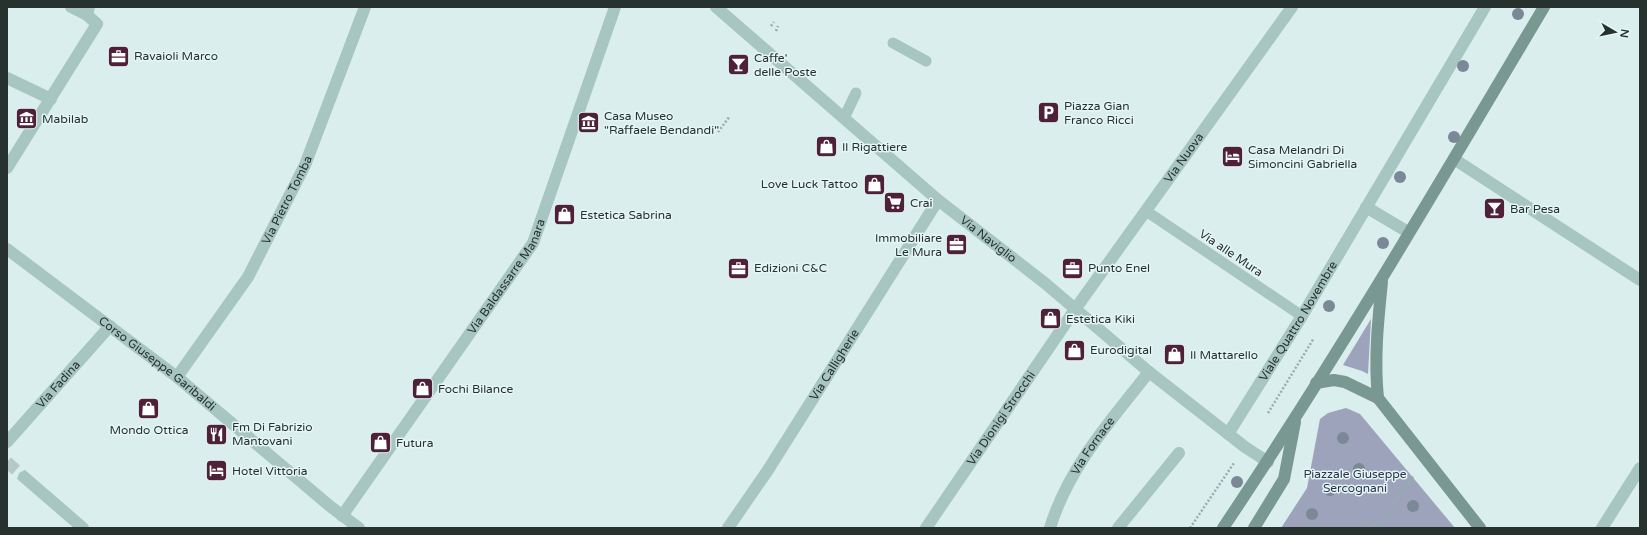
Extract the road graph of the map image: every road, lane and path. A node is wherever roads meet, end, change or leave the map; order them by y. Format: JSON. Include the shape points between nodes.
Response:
{"nodes":[{"id":1,"x":71,"y":7,"type":"edge"},
{"id":2,"x":365,"y":7,"type":"edge"},
{"id":3,"x":615,"y":7,"type":"edge"},
{"id":4,"x":716,"y":7,"type":"edge"},
{"id":5,"x":1292,"y":7,"type":"edge"},
{"id":6,"x":1484,"y":7,"type":"edge"},
{"id":7,"x":1544,"y":7,"type":"edge"},
{"id":8,"x":88,"y":11,"type":"edge"},
{"id":9,"x":774,"y":22,"type":"dead end"},
{"id":10,"x":771,"y":26,"type":"dead end"},
{"id":11,"x":893,"y":43,"type":"dead end"},
{"id":12,"x":926,"y":61,"type":"dead end"},
{"id":13,"x":7,"y":78,"type":"edge"},
{"id":14,"x":856,"y":92,"type":"dead end"},
{"id":15,"x":51,"y":99,"type":"junction"},
{"id":16,"x":730,"y":116,"type":"dead end"},
{"id":17,"x":844,"y":118,"type":"junction"},
{"id":18,"x":718,"y":132,"type":"dead end"},
{"id":19,"x":1454,"y":159,"type":"junction"},
{"id":20,"x":7,"y":168,"type":"edge"},
{"id":21,"x":938,"y":200,"type":"junction"},
{"id":22,"x":1366,"y":207,"type":"junction"},
{"id":23,"x":1146,"y":211,"type":"junction"},
{"id":24,"x":1408,"y":232,"type":"junction"},
{"id":25,"x":7,"y":249,"type":"edge"},
{"id":26,"x":1382,"y":280,"type":"junction"},
{"id":27,"x":1640,"y":280,"type":"edge"},
{"id":28,"x":1076,"y":308,"type":"junction"},
{"id":29,"x":1302,"y":316,"type":"junction"},
{"id":30,"x":110,"y":326,"type":"junction"},
{"id":31,"x":1149,"y":372,"type":"junction"},
{"id":32,"x":177,"y":377,"type":"junction"},
{"id":33,"x":1316,"y":383,"type":"junction"},
{"id":34,"x":1378,"y":398,"type":"junction"},
{"id":35,"x":1297,"y":413,"type":"junction"},
{"id":36,"x":1228,"y":434,"type":"junction"},
{"id":37,"x":7,"y":442,"type":"edge"},
{"id":38,"x":1179,"y":453,"type":"dead end"},
{"id":39,"x":1426,"y":459,"type":"junction"},
{"id":40,"x":1268,"y":462,"type":"junction"},
{"id":41,"x":1234,"y":463,"type":"dead end"},
{"id":42,"x":1640,"y":468,"type":"edge"},
{"id":43,"x":24,"y":477,"type":"tunnel mouth"},
{"id":44,"x":344,"y":517,"type":"junction"},
{"id":45,"x":83,"y":528,"type":"edge"},
{"id":46,"x":338,"y":528,"type":"edge"},
{"id":47,"x":359,"y":528,"type":"edge"},
{"id":48,"x":728,"y":528,"type":"edge"},
{"id":49,"x":926,"y":528,"type":"edge"},
{"id":50,"x":1050,"y":528,"type":"edge"},
{"id":51,"x":1118,"y":528,"type":"edge"},
{"id":52,"x":1190,"y":528,"type":"edge"},
{"id":53,"x":1223,"y":528,"type":"edge"},
{"id":54,"x":1254,"y":528,"type":"edge"},
{"id":55,"x":1364,"y":528,"type":"edge"},
{"id":56,"x":1480,"y":528,"type":"edge"},
{"id":57,"x":1602,"y":528,"type":"edge"}],
"edges":[{"from":1,"to":8,"type":"street"},
{"from":2,"to":32,"type":"street","name":"Via Pietro Tomba","via":[[305,165],[252,270]]},
{"from":3,"to":44,"type":"street","name":"Via Baldassarre Manara","via":[[533,243]]},
{"from":4,"to":17,"type":"street","name":"Via Naviglio"},
{"from":5,"to":23,"type":"street","name":"Via Nuova"},
{"from":6,"to":22,"type":"street","name":"Viale Quattro Novembre"},
{"from":7,"to":19,"type":"main road"},
{"from":8,"to":15,"type":"street","via":[[97,24]]},
{"from":9,"to":10,"type":"path"},
{"from":11,"to":12,"type":"lane"},
{"from":13,"to":15,"type":"street"},
{"from":14,"to":17,"type":"lane"},
{"from":15,"to":20,"type":"street"},
{"from":16,"to":18,"type":"path"},
{"from":17,"to":21,"type":"street","name":"Via Naviglio"},
{"from":19,"to":24,"type":"main road"},
{"from":19,"to":27,"type":"street"},
{"from":21,"to":28,"type":"street","name":"Via Naviglio"},
{"from":21,"to":48,"type":"street","name":"Via Calligherie","via":[[768,470]]},
{"from":22,"to":24,"type":"street"},
{"from":22,"to":29,"type":"street","name":"Viale Quattro Novembre"},
{"from":23,"to":28,"type":"street","name":"Via Nuova"},
{"from":23,"to":29,"type":"lane","name":"Via alle Mura"},
{"from":24,"to":26,"type":"main road"},
{"from":25,"to":30,"type":"street","name":"Corso Giuseppe Garibaldi"},
{"from":26,"to":33,"type":"main road"},
{"from":26,"to":34,"type":"main road","via":[[1375,372]]},
{"from":28,"to":31,"type":"street","name":"Via Naviglio"},
{"from":28,"to":49,"type":"street","name":"Via Dionigi Strocchi"},
{"from":29,"to":36,"type":"street","name":"Viale Quattro Novembre"},
{"from":30,"to":32,"type":"street","name":"Corso Giuseppe Garibaldi"},
{"from":30,"to":37,"type":"street","name":"Via Fadina"},
{"from":31,"to":36,"type":"street","name":"Via Naviglio"},
{"from":31,"to":50,"type":"street","name":"Via Fornace","via":[[1082,459],[1055,512]]},
{"from":32,"to":44,"type":"street","name":"Corso Giuseppe Garibaldi"},
{"from":33,"to":34,"type":"main road","via":[[1334,380],[1345,382]]},
{"from":33,"to":35,"type":"main road"},
{"from":34,"to":39,"type":"main road"},
{"from":35,"to":40,"type":"main road"},
{"from":35,"to":54,"type":"main road","via":[[1284,479]]},
{"from":36,"to":40,"type":"street","name":"Via Naviglio"},
{"from":38,"to":51,"type":"street"},
{"from":39,"to":55,"type":"path","via":[[1378,526],[1370,520]]},
{"from":39,"to":56,"type":"main road"},
{"from":40,"to":53,"type":"main road"},
{"from":41,"to":52,"type":"path"},
{"from":42,"to":57,"type":"street"},
{"from":43,"to":45,"type":"street"},
{"from":44,"to":46,"type":"street","name":"Via Baldassarre Manara"},
{"from":44,"to":47,"type":"street","name":"Corso Giuseppe Garibaldi"}]}
